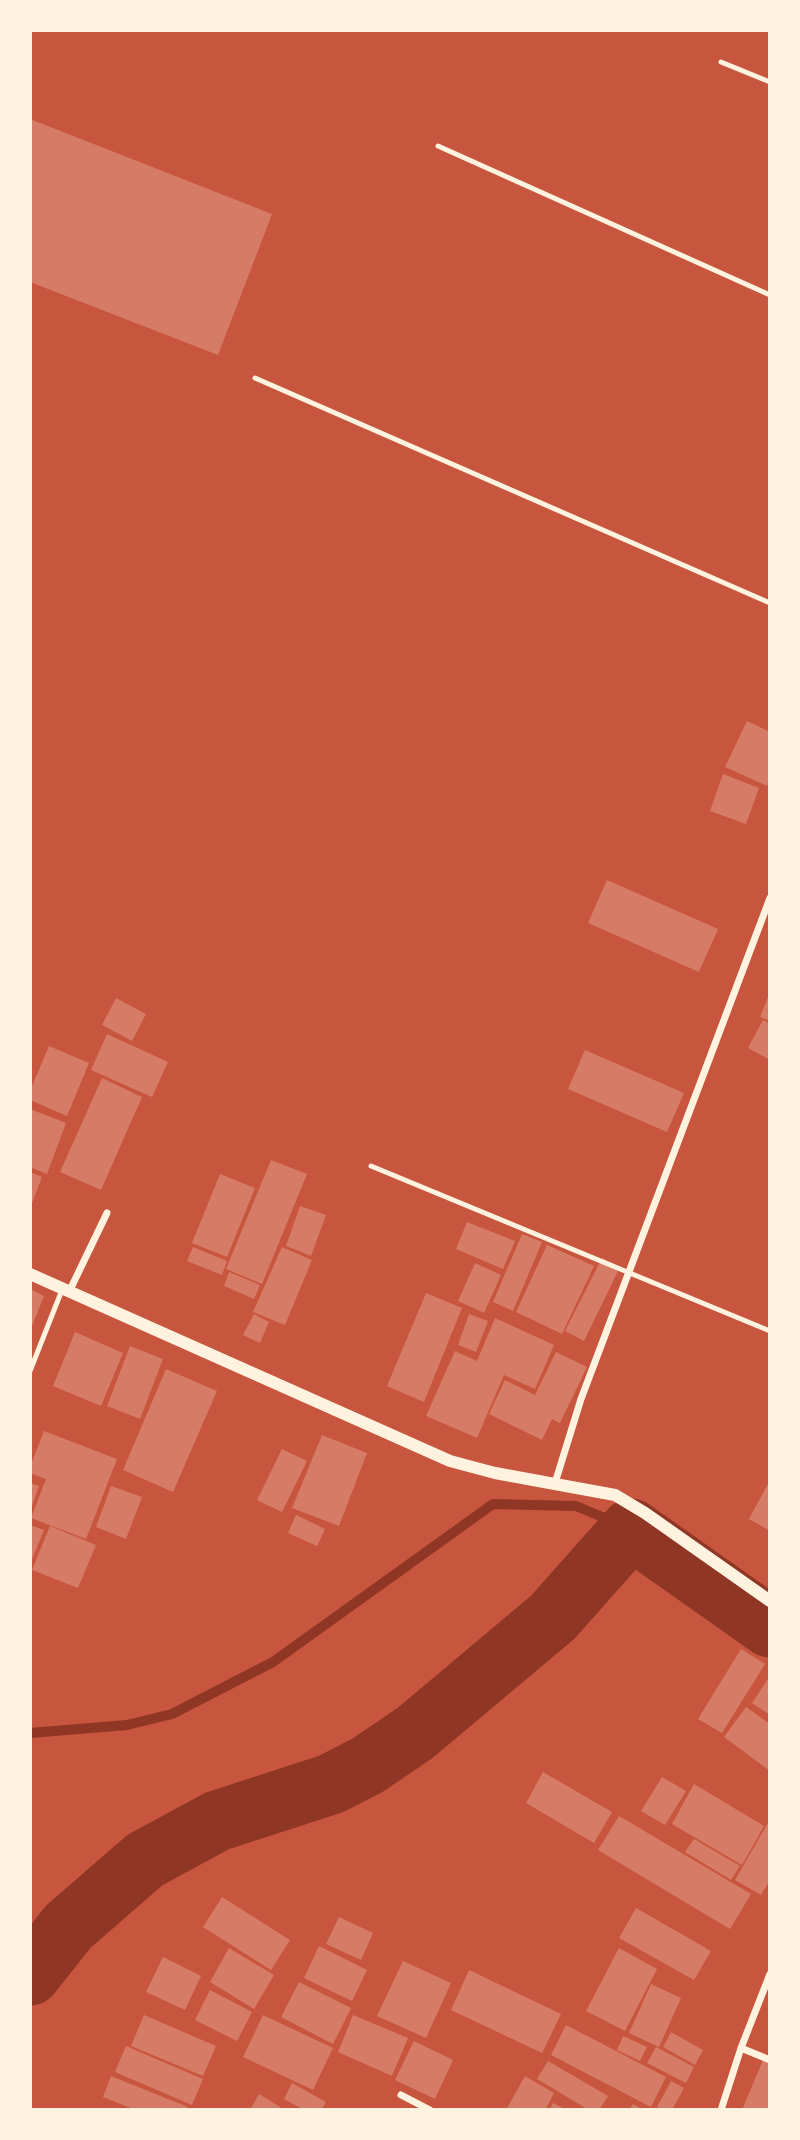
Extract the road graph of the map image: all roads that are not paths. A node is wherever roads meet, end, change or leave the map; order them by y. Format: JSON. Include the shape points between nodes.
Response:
{"nodes":[{"id":1,"x":721,"y":62,"type":"dead end"},
{"id":2,"x":770,"y":82,"type":"edge"},
{"id":3,"x":438,"y":146,"type":"dead end"},
{"id":4,"x":770,"y":295,"type":"edge"},
{"id":5,"x":255,"y":378,"type":"dead end"},
{"id":6,"x":770,"y":603,"type":"edge"},
{"id":7,"x":770,"y":898,"type":"edge"},
{"id":8,"x":370,"y":1166,"type":"dead end"},
{"id":9,"x":107,"y":1213,"type":"dead end"},
{"id":10,"x":630,"y":1273,"type":"junction"},
{"id":11,"x":30,"y":1274,"type":"edge"},
{"id":12,"x":66,"y":1291,"type":"junction"},
{"id":13,"x":770,"y":1331,"type":"edge"},
{"id":14,"x":30,"y":1371,"type":"edge"},
{"id":15,"x":555,"y":1483,"type":"junction"},
{"id":16,"x":770,"y":1601,"type":"edge"},
{"id":17,"x":770,"y":1974,"type":"edge"},
{"id":18,"x":741,"y":2048,"type":"junction"},
{"id":19,"x":770,"y":2060,"type":"edge"},
{"id":20,"x":401,"y":2095,"type":"dead end"},
{"id":21,"x":430,"y":2110,"type":"edge"},
{"id":22,"x":721,"y":2110,"type":"edge"}],
"edges":[{"from":1,"to":2,"type":"lane"},
{"from":3,"to":4,"type":"lane"},
{"from":5,"to":6,"type":"lane"},
{"from":7,"to":10,"type":"street"},
{"from":8,"to":10,"type":"lane"},
{"from":9,"to":12,"type":"street"},
{"from":10,"to":13,"type":"lane"},
{"from":10,"to":15,"type":"street","via":[[581,1399]]},
{"from":11,"to":12,"type":"street"},
{"from":12,"to":14,"type":"lane"},
{"from":12,"to":15,"type":"street","via":[[450,1461]]},
{"from":15,"to":16,"type":"street","via":[[615,1495]]},
{"from":17,"to":18,"type":"street"},
{"from":18,"to":19,"type":"street"},
{"from":18,"to":22,"type":"street"},
{"from":20,"to":21,"type":"street"}]}
